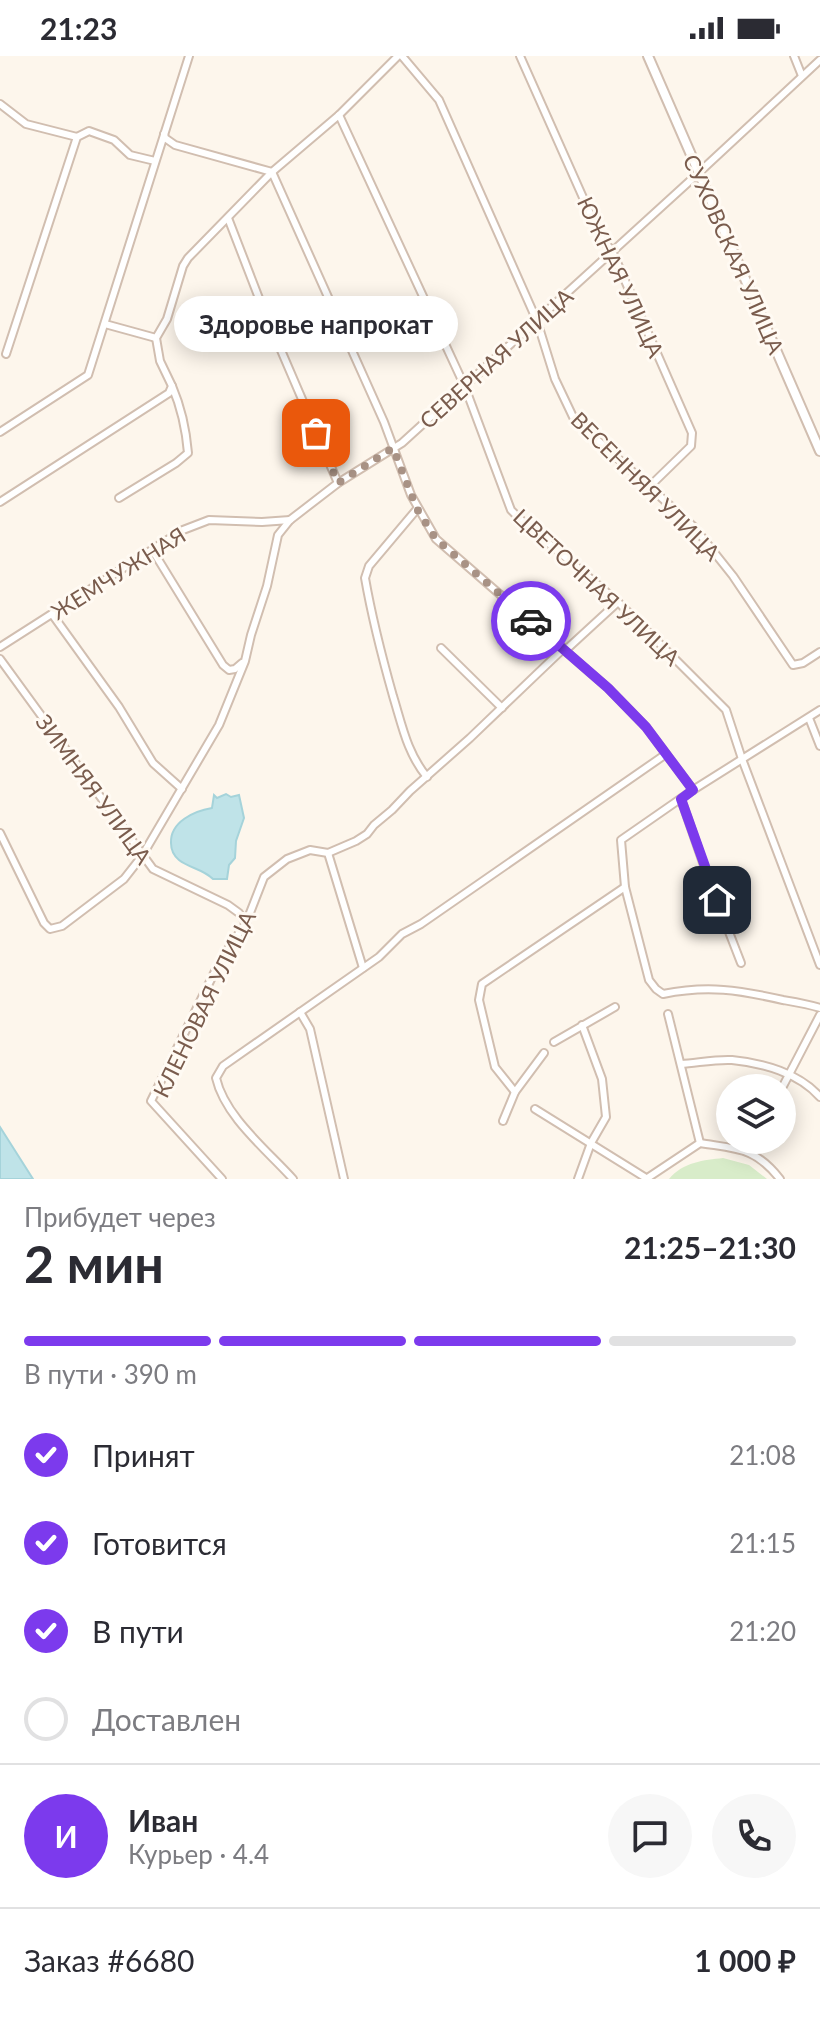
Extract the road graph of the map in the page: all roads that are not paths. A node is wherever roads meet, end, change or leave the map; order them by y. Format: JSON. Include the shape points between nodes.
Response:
{"nodes":[{"id":1,"x":189,"y":56,"type":"edge"},
{"id":2,"x":400,"y":56,"type":"edge"},
{"id":3,"x":520,"y":56,"type":"edge"},
{"id":4,"x":648,"y":56,"type":"edge"},
{"id":5,"x":794,"y":56,"type":"edge"},
{"id":6,"x":820,"y":60,"type":"edge"},
{"id":7,"x":802,"y":76,"type":"junction"},
{"id":8,"x":0,"y":104,"type":"edge"},
{"id":9,"x":339,"y":115,"type":"junction"},
{"id":10,"x":164,"y":134,"type":"junction"},
{"id":11,"x":77,"y":137,"type":"junction"},
{"id":12,"x":155,"y":161,"type":"junction"},
{"id":13,"x":272,"y":172,"type":"junction"},
{"id":14,"x":698,"y":173,"type":"junction"},
{"id":15,"x":228,"y":218,"type":"junction"},
{"id":16,"x":612,"y":251,"type":"junction"},
{"id":17,"x":537,"y":321,"type":"junction"},
{"id":18,"x":105,"y":324,"type":"junction"},
{"id":19,"x":156,"y":338,"type":"junction"},
{"id":20,"x":6,"y":354,"type":"dead end"},
{"id":21,"x":172,"y":386,"type":"junction"},
{"id":22,"x":465,"y":387,"type":"junction"},
{"id":23,"x":0,"y":432,"type":"edge"},
{"id":24,"x":817,"y":437,"type":"edge"},
{"id":25,"x":393,"y":448,"type":"junction"},
{"id":26,"x":820,"y":451,"type":"edge"},
{"id":27,"x":338,"y":483,"type":"junction"},
{"id":28,"x":650,"y":486,"type":"junction"},
{"id":29,"x":119,"y":498,"type":"dead end"},
{"id":30,"x":0,"y":502,"type":"edge"},
{"id":31,"x":417,"y":509,"type":"junction"},
{"id":32,"x":290,"y":520,"type":"junction"},
{"id":33,"x":153,"y":551,"type":"junction"},
{"id":34,"x":618,"y":602,"type":"junction"},
{"id":35,"x":52,"y":614,"type":"junction"},
{"id":36,"x":0,"y":647,"type":"edge"},
{"id":37,"x":441,"y":648,"type":"dead end"},
{"id":38,"x":563,"y":649,"type":"junction"},
{"id":39,"x":820,"y":652,"type":"edge"},
{"id":40,"x":0,"y":659,"type":"edge"},
{"id":41,"x":245,"y":661,"type":"junction"},
{"id":42,"x":502,"y":708,"type":"junction"},
{"id":43,"x":820,"y":710,"type":"edge"},
{"id":44,"x":809,"y":718,"type":"junction"},
{"id":45,"x":820,"y":746,"type":"edge"},
{"id":46,"x":666,"y":754,"type":"junction"},
{"id":47,"x":742,"y":759,"type":"junction"},
{"id":48,"x":427,"y":777,"type":"junction"},
{"id":49,"x":182,"y":789,"type":"junction"},
{"id":50,"x":693,"y":790,"type":"junction"},
{"id":51,"x":681,"y":799,"type":"junction"},
{"id":52,"x":0,"y":833,"type":"edge"},
{"id":53,"x":328,"y":853,"type":"junction"},
{"id":54,"x":142,"y":856,"type":"junction"},
{"id":55,"x":625,"y":887,"type":"junction"},
{"id":56,"x":246,"y":923,"type":"junction"},
{"id":57,"x":741,"y":963,"type":"dead end"},
{"id":58,"x":820,"y":965,"type":"edge"},
{"id":59,"x":363,"y":968,"type":"junction"},
{"id":60,"x":615,"y":1007,"type":"dead end"},
{"id":61,"x":820,"y":1008,"type":"edge"},
{"id":62,"x":300,"y":1012,"type":"junction"},
{"id":63,"x":668,"y":1014,"type":"dead end"},
{"id":64,"x":820,"y":1015,"type":"edge"},
{"id":65,"x":582,"y":1025,"type":"junction"},
{"id":66,"x":554,"y":1042,"type":"dead end"},
{"id":67,"x":544,"y":1053,"type":"dead end"},
{"id":68,"x":681,"y":1064,"type":"junction"},
{"id":69,"x":789,"y":1073,"type":"junction"},
{"id":70,"x":515,"y":1092,"type":"junction"},
{"id":71,"x":820,"y":1097,"type":"edge"},
{"id":72,"x":535,"y":1109,"type":"dead end"},
{"id":73,"x":503,"y":1121,"type":"dead end"},
{"id":74,"x":591,"y":1143,"type":"junction"},
{"id":75,"x":700,"y":1143,"type":"junction"},
{"id":76,"x":716,"y":1146,"type":"edge"},
{"id":77,"x":753,"y":1154,"type":"edge"},
{"id":78,"x":222,"y":1179,"type":"edge"},
{"id":79,"x":293,"y":1179,"type":"edge"},
{"id":80,"x":344,"y":1179,"type":"edge"},
{"id":81,"x":578,"y":1179,"type":"edge"},
{"id":82,"x":646,"y":1179,"type":"edge"},
{"id":83,"x":780,"y":1179,"type":"edge"}],
"edges":[{"from":1,"to":10,"type":"street"},
{"from":2,"to":9,"type":"street"},
{"from":2,"to":17,"type":"street","name":"ВЕСЕННЯЯ УЛИЦА","via":[[439,100]]},
{"from":3,"to":16,"type":"street","name":"ЮЖНАЯ УЛИЦА","via":[[601,238]]},
{"from":4,"to":14,"type":"street","name":"СУХОВСКАЯ УЛИЦА"},
{"from":5,"to":7,"type":"street"},
{"from":6,"to":7,"type":"street","name":"СЕВЕРНАЯ УЛИЦА"},
{"from":7,"to":14,"type":"street","name":"СЕВЕРНАЯ УЛИЦА"},
{"from":8,"to":11,"type":"street","via":[[26,124]]},
{"from":9,"to":13,"type":"street"},
{"from":9,"to":22,"type":"street","name":"ЦВЕТОЧНАЯ УЛИЦА"},
{"from":10,"to":12,"type":"street"},
{"from":10,"to":13,"type":"street","via":[[175,145]]},
{"from":11,"to":12,"type":"street","via":[[89,131],[114,140],[130,155]]},
{"from":11,"to":20,"type":"street"},
{"from":12,"to":18,"type":"street"},
{"from":13,"to":15,"type":"street"},
{"from":13,"to":25,"type":"street"},
{"from":14,"to":16,"type":"street","name":"СЕВЕРНАЯ УЛИЦА"},
{"from":14,"to":24,"type":"street","name":"СУХОВСКАЯ УЛИЦА"},
{"from":15,"to":19,"type":"street","via":[[183,266]]},
{"from":15,"to":27,"type":"street"},
{"from":16,"to":17,"type":"street","name":"СЕВЕРНАЯ УЛИЦА"},
{"from":16,"to":28,"type":"street","name":"ЮЖНАЯ УЛИЦА","via":[[692,433],[691,446]]},
{"from":17,"to":22,"type":"street","name":"СЕВЕРНАЯ УЛИЦА"},
{"from":17,"to":28,"type":"street","name":"ВЕСЕННЯЯ УЛИЦА","via":[[574,419]]},
{"from":18,"to":19,"type":"street"},
{"from":18,"to":23,"type":"street","via":[[88,375]]},
{"from":19,"to":21,"type":"street"},
{"from":21,"to":29,"type":"street","via":[[188,453]]},
{"from":21,"to":30,"type":"street","via":[[169,393]]},
{"from":22,"to":25,"type":"street","name":"СЕВЕРНАЯ УЛИЦА"},
{"from":22,"to":34,"type":"street","name":"ЦВЕТОЧНАЯ УЛИЦА","via":[[511,510]]},
{"from":24,"to":26,"type":"street","name":"СУХОВСКАЯ УЛИЦА"},
{"from":25,"to":27,"type":"street","name":"СЕВЕРНАЯ УЛИЦА"},
{"from":25,"to":31,"type":"street"},
{"from":27,"to":32,"type":"street","name":"СЕВЕРНАЯ УЛИЦА"},
{"from":28,"to":39,"type":"street","name":"ВЕСЕННЯЯ УЛИЦА","via":[[694,527],[793,665]]},
{"from":31,"to":38,"type":"street","via":[[436,539]]},
{"from":31,"to":48,"type":"street","via":[[369,566],[365,578],[408,745]]},
{"from":32,"to":33,"type":"street","name":"ЖЕМЧУЖНАЯ","via":[[209,520]]},
{"from":32,"to":41,"type":"street","name":"СЕВЕРНАЯ УЛИЦА","via":[[278,535]]},
{"from":33,"to":35,"type":"street","name":"ЖЕМЧУЖНАЯ"},
{"from":33,"to":41,"type":"street","via":[[223,665],[235,669]]},
{"from":34,"to":38,"type":"street","name":"КЛЕНОВАЯ УЛИЦА"},
{"from":34,"to":47,"type":"street","name":"ЦВЕТОЧНАЯ УЛИЦА","via":[[726,710]]},
{"from":35,"to":36,"type":"street","name":"ЖЕМЧУЖНАЯ"},
{"from":35,"to":49,"type":"street","via":[[153,763]]},
{"from":37,"to":42,"type":"street"},
{"from":38,"to":42,"type":"street","name":"КЛЕНОВАЯ УЛИЦА"},
{"from":38,"to":46,"type":"street","via":[[646,727]]},
{"from":40,"to":54,"type":"street","name":"ЗИМНЯЯ УЛИЦА"},
{"from":41,"to":49,"type":"street","name":"СЕВЕРНАЯ УЛИЦА","via":[[219,725]]},
{"from":42,"to":48,"type":"street","name":"КЛЕНОВАЯ УЛИЦА"},
{"from":43,"to":44,"type":"street"},
{"from":44,"to":45,"type":"street"},
{"from":44,"to":47,"type":"street"},
{"from":46,"to":50,"type":"street"},
{"from":46,"to":59,"type":"street","name":"КЛЕНОВАЯ УЛИЦА","via":[[402,934]]},
{"from":47,"to":50,"type":"street"},
{"from":47,"to":58,"type":"street","name":"ЦВЕТОЧНАЯ УЛИЦА"},
{"from":48,"to":53,"type":"street","name":"КЛЕНОВАЯ УЛИЦА","via":[[367,834]]},
{"from":49,"to":54,"type":"street","name":"СЕВЕРНАЯ УЛИЦА"},
{"from":50,"to":51,"type":"street"},
{"from":51,"to":55,"type":"street","via":[[621,840]]},
{"from":51,"to":57,"type":"street"},
{"from":52,"to":54,"type":"street","name":"СЕВЕРНАЯ УЛИЦА","via":[[50,929],[94,903]]},
{"from":53,"to":56,"type":"street","name":"КЛЕНОВАЯ УЛИЦА","via":[[310,850],[264,877]]},
{"from":53,"to":59,"type":"street"},
{"from":54,"to":56,"type":"street","name":"ЗИМНЯЯ УЛИЦА","via":[[153,869],[228,905]]},
{"from":55,"to":61,"type":"street","via":[[649,980],[663,994],[718,988]]},
{"from":55,"to":70,"type":"street","via":[[482,984],[479,1000],[495,1067]]},
{"from":56,"to":78,"type":"street","name":"КЛЕНОВАЯ УЛИЦА","via":[[221,959],[151,1101]]},
{"from":59,"to":62,"type":"street","name":"КЛЕНОВАЯ УЛИЦА"},
{"from":60,"to":65,"type":"street"},
{"from":62,"to":79,"type":"street","name":"КЛЕНОВАЯ УЛИЦА","via":[[223,1066],[216,1078],[235,1116]]},
{"from":62,"to":80,"type":"street","via":[[310,1029]]},
{"from":63,"to":68,"type":"street"},
{"from":64,"to":69,"type":"street"},
{"from":65,"to":66,"type":"street"},
{"from":65,"to":74,"type":"street","via":[[602,1079],[606,1117]]},
{"from":67,"to":70,"type":"street"},
{"from":68,"to":69,"type":"street","via":[[731,1060]]},
{"from":68,"to":75,"type":"street"},
{"from":69,"to":71,"type":"street"},
{"from":70,"to":73,"type":"street"},
{"from":72,"to":74,"type":"street"},
{"from":74,"to":81,"type":"street"},
{"from":74,"to":82,"type":"street"},
{"from":75,"to":76,"type":"street"},
{"from":75,"to":82,"type":"street"},
{"from":77,"to":83,"type":"street"}]}
